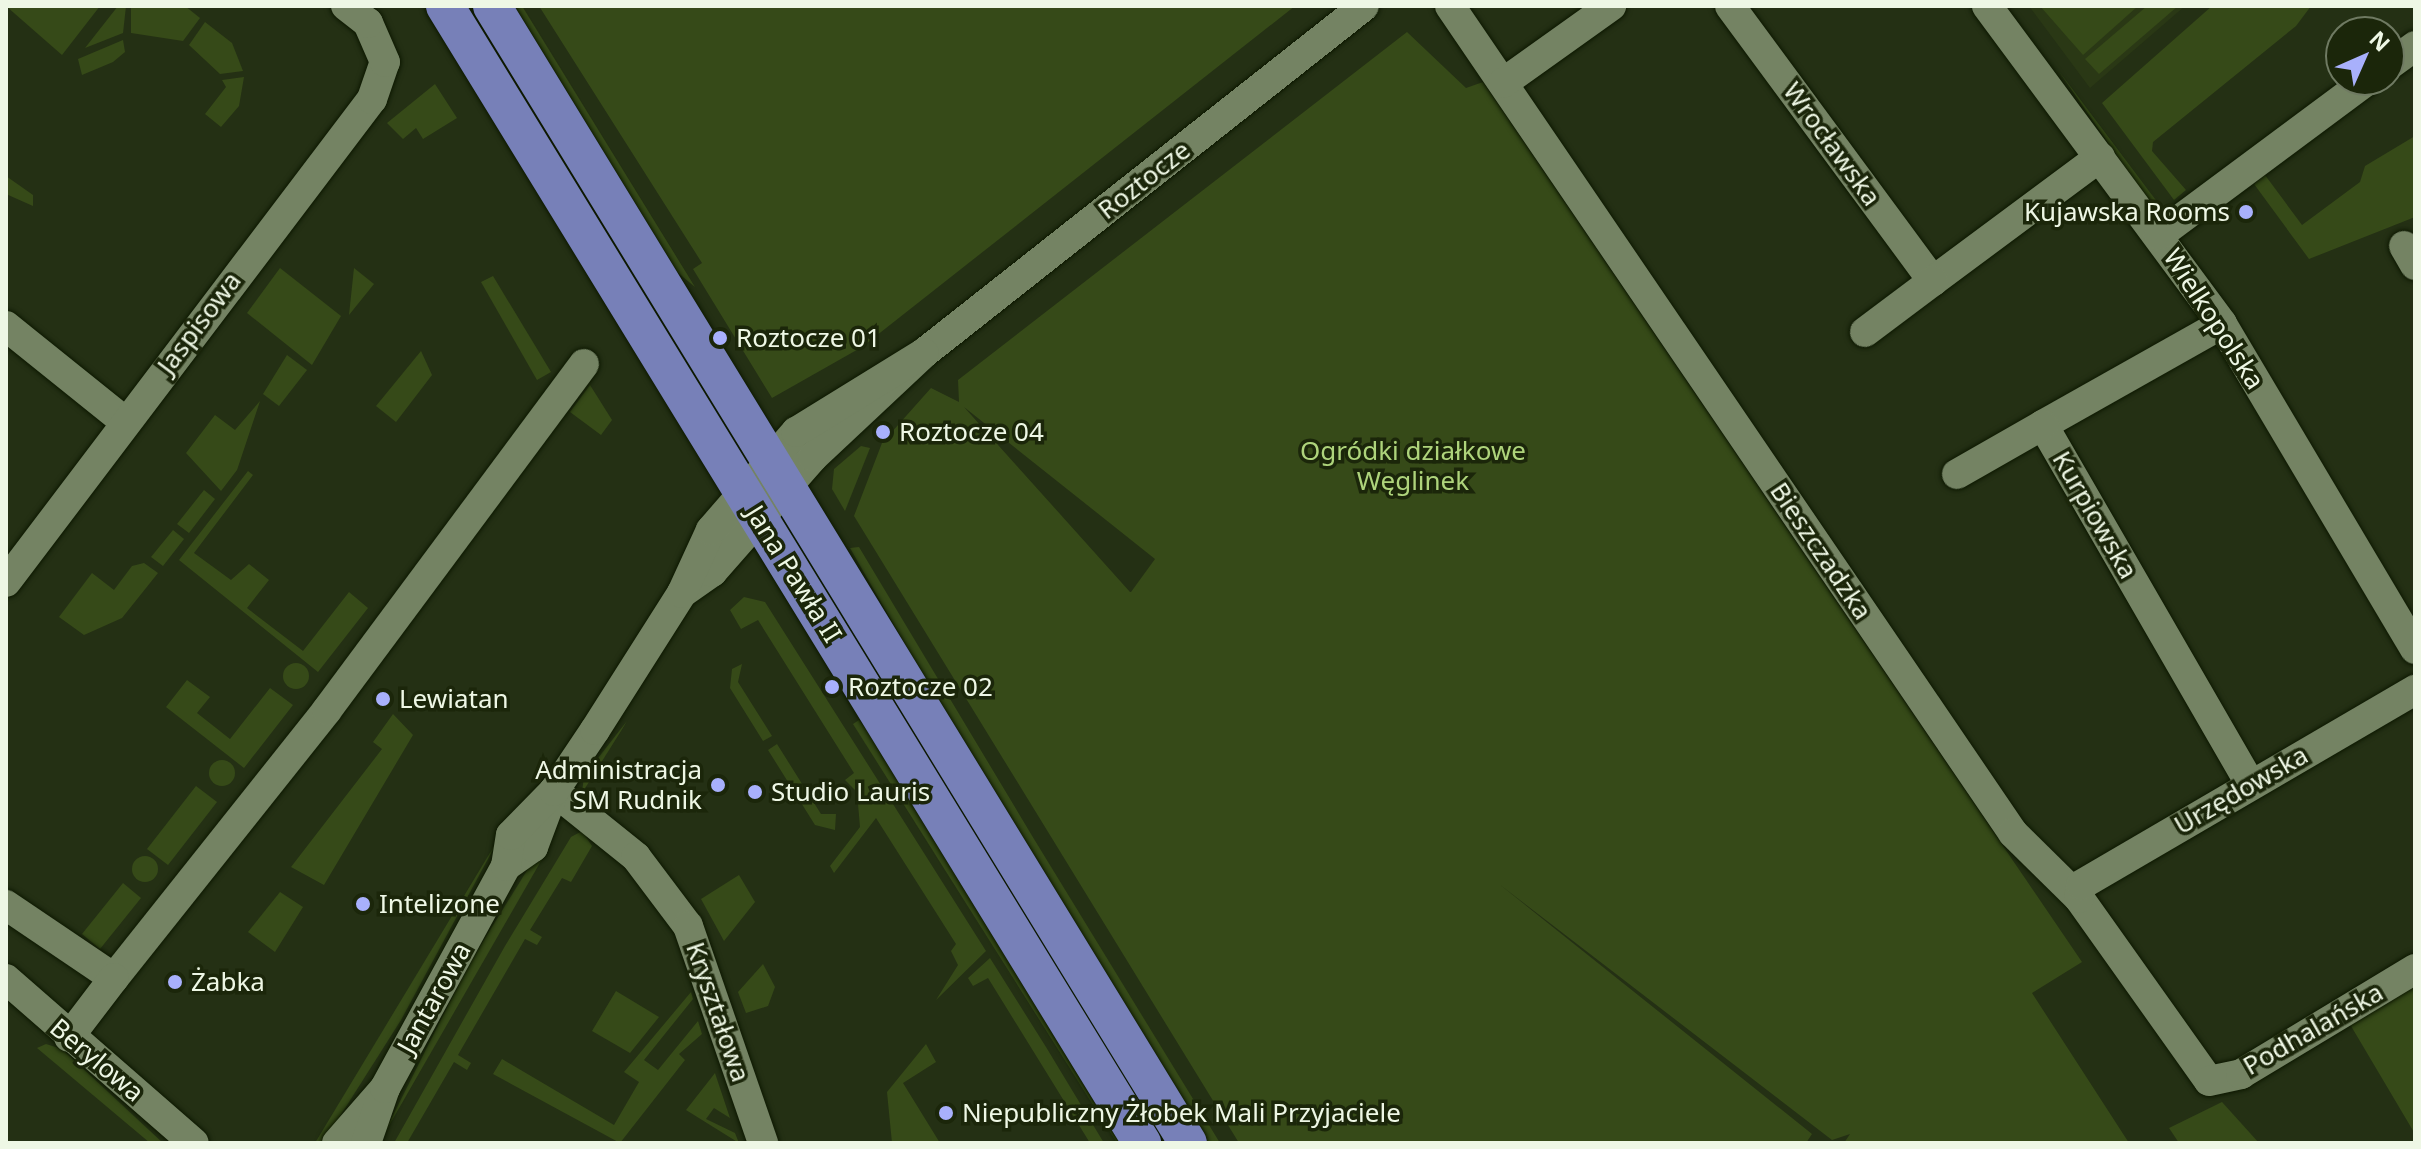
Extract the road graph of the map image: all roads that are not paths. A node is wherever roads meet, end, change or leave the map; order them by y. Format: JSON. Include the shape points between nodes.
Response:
{"nodes":[{"id":1,"x":346,"y":6,"type":"edge"},
{"id":2,"x":445,"y":6,"type":"edge"},
{"id":3,"x":492,"y":6,"type":"edge"},
{"id":4,"x":1364,"y":6,"type":"edge"},
{"id":5,"x":1450,"y":6,"type":"edge"},
{"id":6,"x":1611,"y":6,"type":"edge"},
{"id":7,"x":1730,"y":6,"type":"edge"},
{"id":8,"x":1987,"y":6,"type":"edge"},
{"id":9,"x":1503,"y":83,"type":"junction"},
{"id":10,"x":2346,"y":96,"type":"edge"},
{"id":11,"x":2100,"y":157,"type":"junction"},
{"id":12,"x":2159,"y":235,"type":"junction"},
{"id":13,"x":1933,"y":281,"type":"junction"},
{"id":14,"x":2222,"y":324,"type":"junction"},
{"id":15,"x":6,"y":326,"type":"edge"},
{"id":16,"x":1865,"y":332,"type":"dead end"},
{"id":17,"x":584,"y":364,"type":"dead end"},
{"id":18,"x":123,"y":420,"type":"junction"},
{"id":19,"x":2043,"y":425,"type":"junction"},
{"id":20,"x":778,"y":472,"type":"junction"},
{"id":21,"x":1957,"y":474,"type":"dead end"},
{"id":22,"x":751,"y":504,"type":"junction"},
{"id":23,"x":6,"y":582,"type":"edge"},
{"id":24,"x":2415,"y":649,"type":"edge"},
{"id":25,"x":2415,"y":690,"type":"edge"},
{"id":26,"x":2250,"y":784,"type":"junction"},
{"id":27,"x":554,"y":791,"type":"junction"},
{"id":28,"x":2079,"y":898,"type":"junction"},
{"id":29,"x":6,"y":905,"type":"edge"},
{"id":30,"x":2415,"y":969,"type":"edge"},
{"id":31,"x":114,"y":978,"type":"junction"},
{"id":32,"x":6,"y":979,"type":"edge"},
{"id":33,"x":69,"y":1037,"type":"junction"},
{"id":34,"x":2209,"y":1081,"type":"joint"},
{"id":35,"x":385,"y":1088,"type":"junction"},
{"id":36,"x":200,"y":1141,"type":"edge"},
{"id":37,"x":337,"y":1143,"type":"edge"},
{"id":38,"x":366,"y":1143,"type":"edge"},
{"id":39,"x":763,"y":1143,"type":"edge"},
{"id":40,"x":1142,"y":1143,"type":"edge"},
{"id":41,"x":1188,"y":1143,"type":"edge"}],
"edges":[{"from":1,"to":18,"type":"street","name":"Jaspisowa","via":[[368,23],[385,62],[372,99]]},
{"from":2,"to":22,"type":"main road","name":"Jana Pawła II"},
{"from":3,"to":20,"type":"main road","name":"Jana Pawła II"},
{"from":4,"to":20,"type":"street","name":"Roztocze"},
{"from":5,"to":9,"type":"street","name":"Bieszczadzka"},
{"from":6,"to":9,"type":"street"},
{"from":7,"to":13,"type":"street","name":"Wrocławska"},
{"from":8,"to":11,"type":"street","name":"Wielkopolska"},
{"from":9,"to":28,"type":"street","name":"Bieszczadzka","via":[[2013,833]]},
{"from":10,"to":12,"type":"street"},
{"from":11,"to":12,"type":"street","name":"Wielkopolska"},
{"from":11,"to":13,"type":"street"},
{"from":12,"to":14,"type":"street","name":"Wielkopolska"},
{"from":13,"to":16,"type":"street"},
{"from":14,"to":19,"type":"street","name":"Kurpiowska"},
{"from":14,"to":24,"type":"street","name":"Wielkopolska"},
{"from":15,"to":18,"type":"street"},
{"from":17,"to":31,"type":"street","via":[[327,710]]},
{"from":18,"to":23,"type":"street","name":"Jaspisowa"},
{"from":19,"to":21,"type":"street"},
{"from":19,"to":26,"type":"street","name":"Kurpiowska"},
{"from":20,"to":22,"type":"street","name":"Roztocze"},
{"from":20,"to":41,"type":"main road","name":"Jana Pawła II"},
{"from":22,"to":27,"type":"street","name":"Jantarowa","via":[[712,572],[682,593]]},
{"from":22,"to":40,"type":"main road","name":"Jana Pawła II"},
{"from":25,"to":26,"type":"street","name":"Urzędowska"},
{"from":26,"to":28,"type":"street","name":"Urzędowska","via":[[2081,885]]},
{"from":27,"to":35,"type":"street","name":"Jantarowa","via":[[533,847],[506,866]]},
{"from":27,"to":39,"type":"street","name":"Kryształowa","via":[[636,857],[683,919]]},
{"from":28,"to":34,"type":"street","name":"Bieszczadzka"},
{"from":29,"to":31,"type":"street"},
{"from":30,"to":34,"type":"street","name":"Podhalańska","via":[[2241,1074]]},
{"from":31,"to":33,"type":"street"},
{"from":32,"to":33,"type":"street","name":"Berylowa"},
{"from":33,"to":36,"type":"street","name":"Berylowa"},
{"from":35,"to":37,"type":"street","name":"Jantarowa"},
{"from":35,"to":38,"type":"street","name":"Jantarowa"}]}
